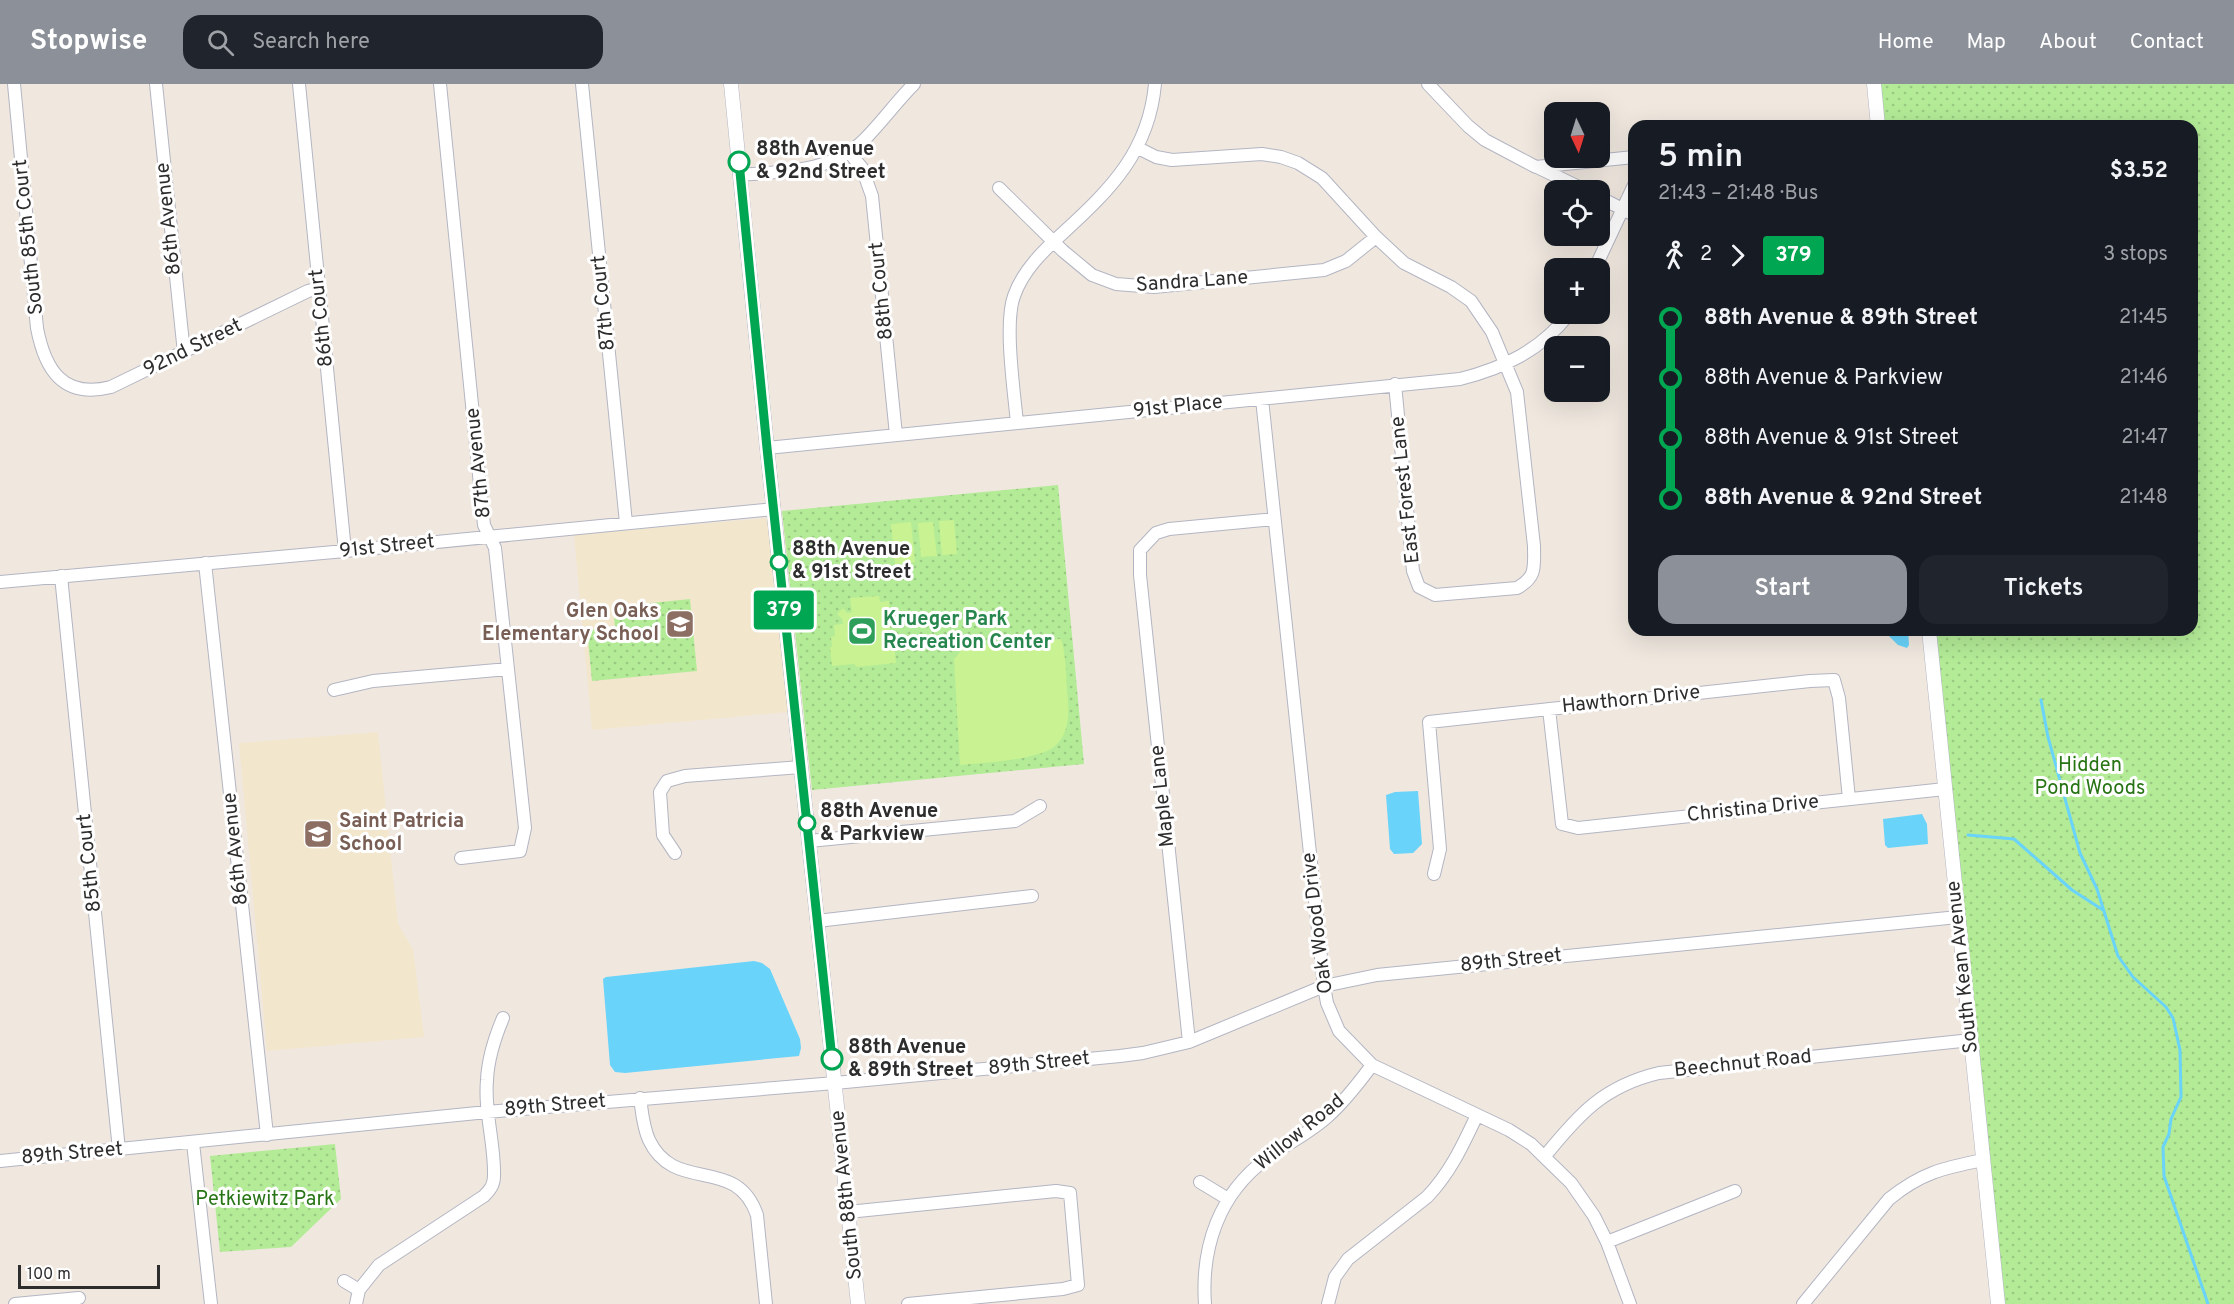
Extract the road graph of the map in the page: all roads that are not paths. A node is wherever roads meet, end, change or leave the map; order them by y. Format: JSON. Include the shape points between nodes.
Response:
{"nodes":[{"id":1,"x":14,"y":84,"type":"edge"},
{"id":2,"x":156,"y":84,"type":"edge"},
{"id":3,"x":299,"y":84,"type":"edge"},
{"id":4,"x":440,"y":84,"type":"edge"},
{"id":5,"x":582,"y":84,"type":"edge"},
{"id":6,"x":731,"y":84,"type":"edge"},
{"id":7,"x":914,"y":84,"type":"edge"},
{"id":8,"x":1155,"y":84,"type":"edge"},
{"id":9,"x":1428,"y":84,"type":"edge"},
{"id":10,"x":1874,"y":84,"type":"edge"},
{"id":11,"x":1877,"y":120,"type":"edge"},
{"id":12,"x":1138,"y":148,"type":"junction"},
{"id":13,"x":849,"y":152,"type":"junction"},
{"id":14,"x":1628,"y":158,"type":"edge"},
{"id":15,"x":1536,"y":167,"type":"junction"},
{"id":16,"x":740,"y":175,"type":"junction"},
{"id":17,"x":1564,"y":180,"type":"edge"},
{"id":18,"x":999,"y":188,"type":"dead end"},
{"id":19,"x":1610,"y":203,"type":"edge"},
{"id":20,"x":1628,"y":212,"type":"edge"},
{"id":21,"x":1376,"y":237,"type":"junction"},
{"id":22,"x":1053,"y":242,"type":"junction"},
{"id":23,"x":1601,"y":258,"type":"edge"},
{"id":24,"x":319,"y":288,"type":"junction"},
{"id":25,"x":1560,"y":324,"type":"edge"},
{"id":26,"x":184,"y":353,"type":"junction"},
{"id":27,"x":1506,"y":364,"type":"junction"},
{"id":28,"x":64,"y":383,"type":"joint"},
{"id":29,"x":1395,"y":384,"type":"junction"},
{"id":30,"x":1262,"y":399,"type":"junction"},
{"id":31,"x":1017,"y":423,"type":"junction"},
{"id":32,"x":896,"y":435,"type":"junction"},
{"id":33,"x":767,"y":448,"type":"junction"},
{"id":34,"x":774,"y":509,"type":"junction"},
{"id":35,"x":1274,"y":519,"type":"junction"},
{"id":36,"x":626,"y":523,"type":"junction"},
{"id":37,"x":489,"y":536,"type":"junction"},
{"id":38,"x":345,"y":551,"type":"junction"},
{"id":39,"x":205,"y":563,"type":"junction"},
{"id":40,"x":61,"y":576,"type":"junction"},
{"id":41,"x":0,"y":582,"type":"edge"},
{"id":42,"x":1930,"y":636,"type":"edge"},
{"id":43,"x":508,"y":669,"type":"junction"},
{"id":44,"x":334,"y":690,"type":"dead end"},
{"id":45,"x":1549,"y":709,"type":"junction"},
{"id":46,"x":801,"y":767,"type":"junction"},
{"id":47,"x":1945,"y":789,"type":"junction"},
{"id":48,"x":1849,"y":799,"type":"junction"},
{"id":49,"x":1040,"y":806,"type":"dead end"},
{"id":50,"x":809,"y":841,"type":"junction"},
{"id":51,"x":675,"y":853,"type":"dead end"},
{"id":52,"x":461,"y":858,"type":"dead end"},
{"id":53,"x":1434,"y":874,"type":"dead end"},
{"id":54,"x":1032,"y":896,"type":"dead end"},
{"id":55,"x":1958,"y":917,"type":"junction"},
{"id":56,"x":818,"y":921,"type":"junction"},
{"id":57,"x":1324,"y":986,"type":"junction"},
{"id":58,"x":504,"y":1017,"type":"dead end"},
{"id":59,"x":1971,"y":1040,"type":"junction"},
{"id":60,"x":1189,"y":1042,"type":"junction"},
{"id":61,"x":1372,"y":1065,"type":"junction"},
{"id":62,"x":835,"y":1083,"type":"junction"},
{"id":63,"x":640,"y":1098,"type":"junction"},
{"id":64,"x":487,"y":1112,"type":"junction"},
{"id":65,"x":1477,"y":1115,"type":"junction"},
{"id":66,"x":267,"y":1135,"type":"junction"},
{"id":67,"x":193,"y":1143,"type":"junction"},
{"id":68,"x":119,"y":1150,"type":"junction"},
{"id":69,"x":1545,"y":1156,"type":"junction"},
{"id":70,"x":1983,"y":1160,"type":"junction"},
{"id":71,"x":0,"y":1161,"type":"edge"},
{"id":72,"x":1200,"y":1182,"type":"dead end"},
{"id":73,"x":1735,"y":1191,"type":"dead end"},
{"id":74,"x":1228,"y":1199,"type":"junction"},
{"id":75,"x":848,"y":1212,"type":"junction"},
{"id":76,"x":1607,"y":1242,"type":"junction"},
{"id":77,"x":344,"y":1281,"type":"dead end"},
{"id":78,"x":358,"y":1290,"type":"junction"},
{"id":79,"x":79,"y":1298,"type":"dead end"},
{"id":80,"x":15,"y":1304,"type":"edge"},
{"id":81,"x":211,"y":1304,"type":"edge"},
{"id":82,"x":356,"y":1304,"type":"edge"},
{"id":83,"x":766,"y":1304,"type":"edge"},
{"id":84,"x":858,"y":1304,"type":"edge"},
{"id":85,"x":908,"y":1304,"type":"edge"},
{"id":86,"x":1205,"y":1304,"type":"edge"},
{"id":87,"x":1328,"y":1304,"type":"edge"},
{"id":88,"x":1630,"y":1304,"type":"edge"},
{"id":89,"x":1803,"y":1304,"type":"edge"},
{"id":90,"x":1998,"y":1304,"type":"edge"}],
"edges":[{"from":1,"to":28,"type":"street","name":"South 85th Court","via":[[39,336],[49,367]]},
{"from":2,"to":26,"type":"street","name":"86th Avenue"},
{"from":3,"to":24,"type":"street","name":"86th Court"},
{"from":4,"to":37,"type":"street","name":"87th Avenue","via":[[484,525]]},
{"from":5,"to":36,"type":"street","name":"87th Court"},
{"from":6,"to":16,"type":"street","name":"South 88th Avenue"},
{"from":7,"to":13,"type":"street"},
{"from":8,"to":12,"type":"street","via":[[1150,115]]},
{"from":9,"to":15,"type":"street","via":[[1485,140]]},
{"from":10,"to":11,"type":"street"},
{"from":12,"to":21,"type":"street","via":[[1172,160],[1239,154],[1281,157],[1322,178]]},
{"from":12,"to":22,"type":"street","via":[[1096,203]]},
{"from":13,"to":16,"type":"street","via":[[815,167]]},
{"from":13,"to":32,"type":"street","name":"88th Court","via":[[862,168],[872,196]]},
{"from":14,"to":15,"type":"street"},
{"from":15,"to":17,"type":"street"},
{"from":16,"to":33,"type":"street","name":"South 88th Avenue"},
{"from":18,"to":22,"type":"street","name":"Sandra Lane"},
{"from":19,"to":20,"type":"street"},
{"from":20,"to":23,"type":"street"},
{"from":21,"to":22,"type":"street","name":"Sandra Lane","via":[[1346,261],[1324,270],[1141,287],[1116,284],[1092,275]]},
{"from":21,"to":27,"type":"street","via":[[1404,263],[1471,302],[1492,332]]},
{"from":22,"to":31,"type":"street","via":[[1028,269],[1011,306]]},
{"from":24,"to":26,"type":"street","name":"92nd Street"},
{"from":24,"to":38,"type":"street","name":"86th Court"},
{"from":25,"to":27,"type":"street","name":"91st Place","via":[[1533,350]]},
{"from":26,"to":28,"type":"street","name":"92nd Street","via":[[111,387],[84,390]]},
{"from":27,"to":29,"type":"street","name":"91st Place","via":[[1460,379]]},
{"from":27,"to":29,"type":"street","name":"East Forest Lane","via":[[1520,407],[1534,546],[1534,572],[1528,582],[1517,588],[1434,596],[1419,587],[1413,571]]},
{"from":29,"to":30,"type":"street","name":"91st Place"},
{"from":30,"to":31,"type":"street","name":"91st Place"},
{"from":30,"to":35,"type":"street","name":"Oak Wood Drive"},
{"from":31,"to":32,"type":"street","name":"91st Place"},
{"from":32,"to":33,"type":"street","name":"91st Place"},
{"from":33,"to":34,"type":"street","name":"South 88th Avenue"},
{"from":34,"to":36,"type":"street","name":"91st Street"},
{"from":34,"to":46,"type":"street","name":"South 88th Avenue"},
{"from":35,"to":57,"type":"street","name":"Oak Wood Drive"},
{"from":35,"to":60,"type":"street","name":"Maple Lane","via":[[1168,529],[1135,547]]},
{"from":36,"to":37,"type":"street","name":"91st Street"},
{"from":37,"to":38,"type":"street","name":"91st Street"},
{"from":37,"to":43,"type":"street","name":"87th Avenue","via":[[495,549]]},
{"from":38,"to":39,"type":"street","name":"91st Street"},
{"from":39,"to":40,"type":"street","name":"91st Street"},
{"from":39,"to":66,"type":"street","name":"86th Avenue"},
{"from":40,"to":41,"type":"street","name":"91st Street"},
{"from":40,"to":68,"type":"street","name":"85th Court"},
{"from":42,"to":47,"type":"street","name":"South Kean Avenue"},
{"from":43,"to":44,"type":"street","via":[[373,681]]},
{"from":43,"to":52,"type":"street","name":"87th Avenue","via":[[525,828],[520,851]]},
{"from":45,"to":48,"type":"street","name":"Christina Drive","via":[[1562,824],[1578,828]]},
{"from":45,"to":48,"type":"street","name":"Hawthorn Drive","via":[[1834,680]]},
{"from":45,"to":53,"type":"street","name":"Hawthorn Drive","via":[[1429,722],[1440,849]]},
{"from":46,"to":50,"type":"street","name":"South 88th Avenue"},
{"from":46,"to":51,"type":"street","via":[[685,776],[667,781],[659,799],[663,835]]},
{"from":47,"to":48,"type":"street","name":"Christina Drive"},
{"from":47,"to":55,"type":"street","name":"South Kean Avenue"},
{"from":49,"to":50,"type":"street","via":[[1015,820]]},
{"from":50,"to":56,"type":"street","name":"South 88th Avenue"},
{"from":54,"to":56,"type":"street"},
{"from":55,"to":57,"type":"street","name":"89th Street","via":[[1390,974]]},
{"from":55,"to":59,"type":"street","name":"South Kean Avenue"},
{"from":56,"to":62,"type":"street","name":"South 88th Avenue"},
{"from":57,"to":60,"type":"street","name":"89th Street"},
{"from":57,"to":61,"type":"street","name":"Oak Wood Drive","via":[[1339,1031]]},
{"from":58,"to":64,"type":"street","via":[[489,1066]]},
{"from":59,"to":69,"type":"street","name":"Beechnut Road","via":[[1643,1077],[1594,1102]]},
{"from":59,"to":70,"type":"street","name":"South Kean Avenue"},
{"from":60,"to":62,"type":"street","name":"89th Street","via":[[1120,1056]]},
{"from":61,"to":65,"type":"street","name":"Oak Wood Drive"},
{"from":61,"to":74,"type":"street","name":"Willow Road","via":[[1327,1117],[1265,1160]]},
{"from":62,"to":63,"type":"street","name":"89th Street"},
{"from":62,"to":75,"type":"street","name":"South 88th Avenue"},
{"from":63,"to":64,"type":"street","name":"89th Street"},
{"from":63,"to":83,"type":"street","via":[[647,1137],[662,1160],[685,1172],[731,1182],[753,1204]]},
{"from":64,"to":66,"type":"street","name":"89th Street"},
{"from":64,"to":78,"type":"street","via":[[492,1188],[379,1265]]},
{"from":65,"to":69,"type":"street","name":"Oak Wood Drive","via":[[1509,1130]]},
{"from":65,"to":87,"type":"street","via":[[1438,1185],[1348,1259],[1335,1277]]},
{"from":66,"to":67,"type":"street","name":"89th Street"},
{"from":67,"to":68,"type":"street","name":"89th Street"},
{"from":67,"to":81,"type":"street"},
{"from":68,"to":71,"type":"street","name":"89th Street"},
{"from":69,"to":76,"type":"street","name":"Oak Wood Drive","via":[[1582,1196]]},
{"from":70,"to":89,"type":"street","via":[[1941,1168],[1905,1186],[1889,1199]]},
{"from":70,"to":90,"type":"street","name":"South Kean Avenue"},
{"from":72,"to":74,"type":"street"},
{"from":73,"to":76,"type":"street"},
{"from":74,"to":86,"type":"street","name":"Willow Road","via":[[1206,1255]]},
{"from":75,"to":84,"type":"street","name":"South 88th Avenue"},
{"from":75,"to":85,"type":"street","via":[[1056,1191],[1070,1193],[1078,1285]]},
{"from":76,"to":88,"type":"street","name":"Oak Wood Drive"},
{"from":77,"to":78,"type":"street"},
{"from":78,"to":82,"type":"street"},
{"from":79,"to":80,"type":"street"}]}
